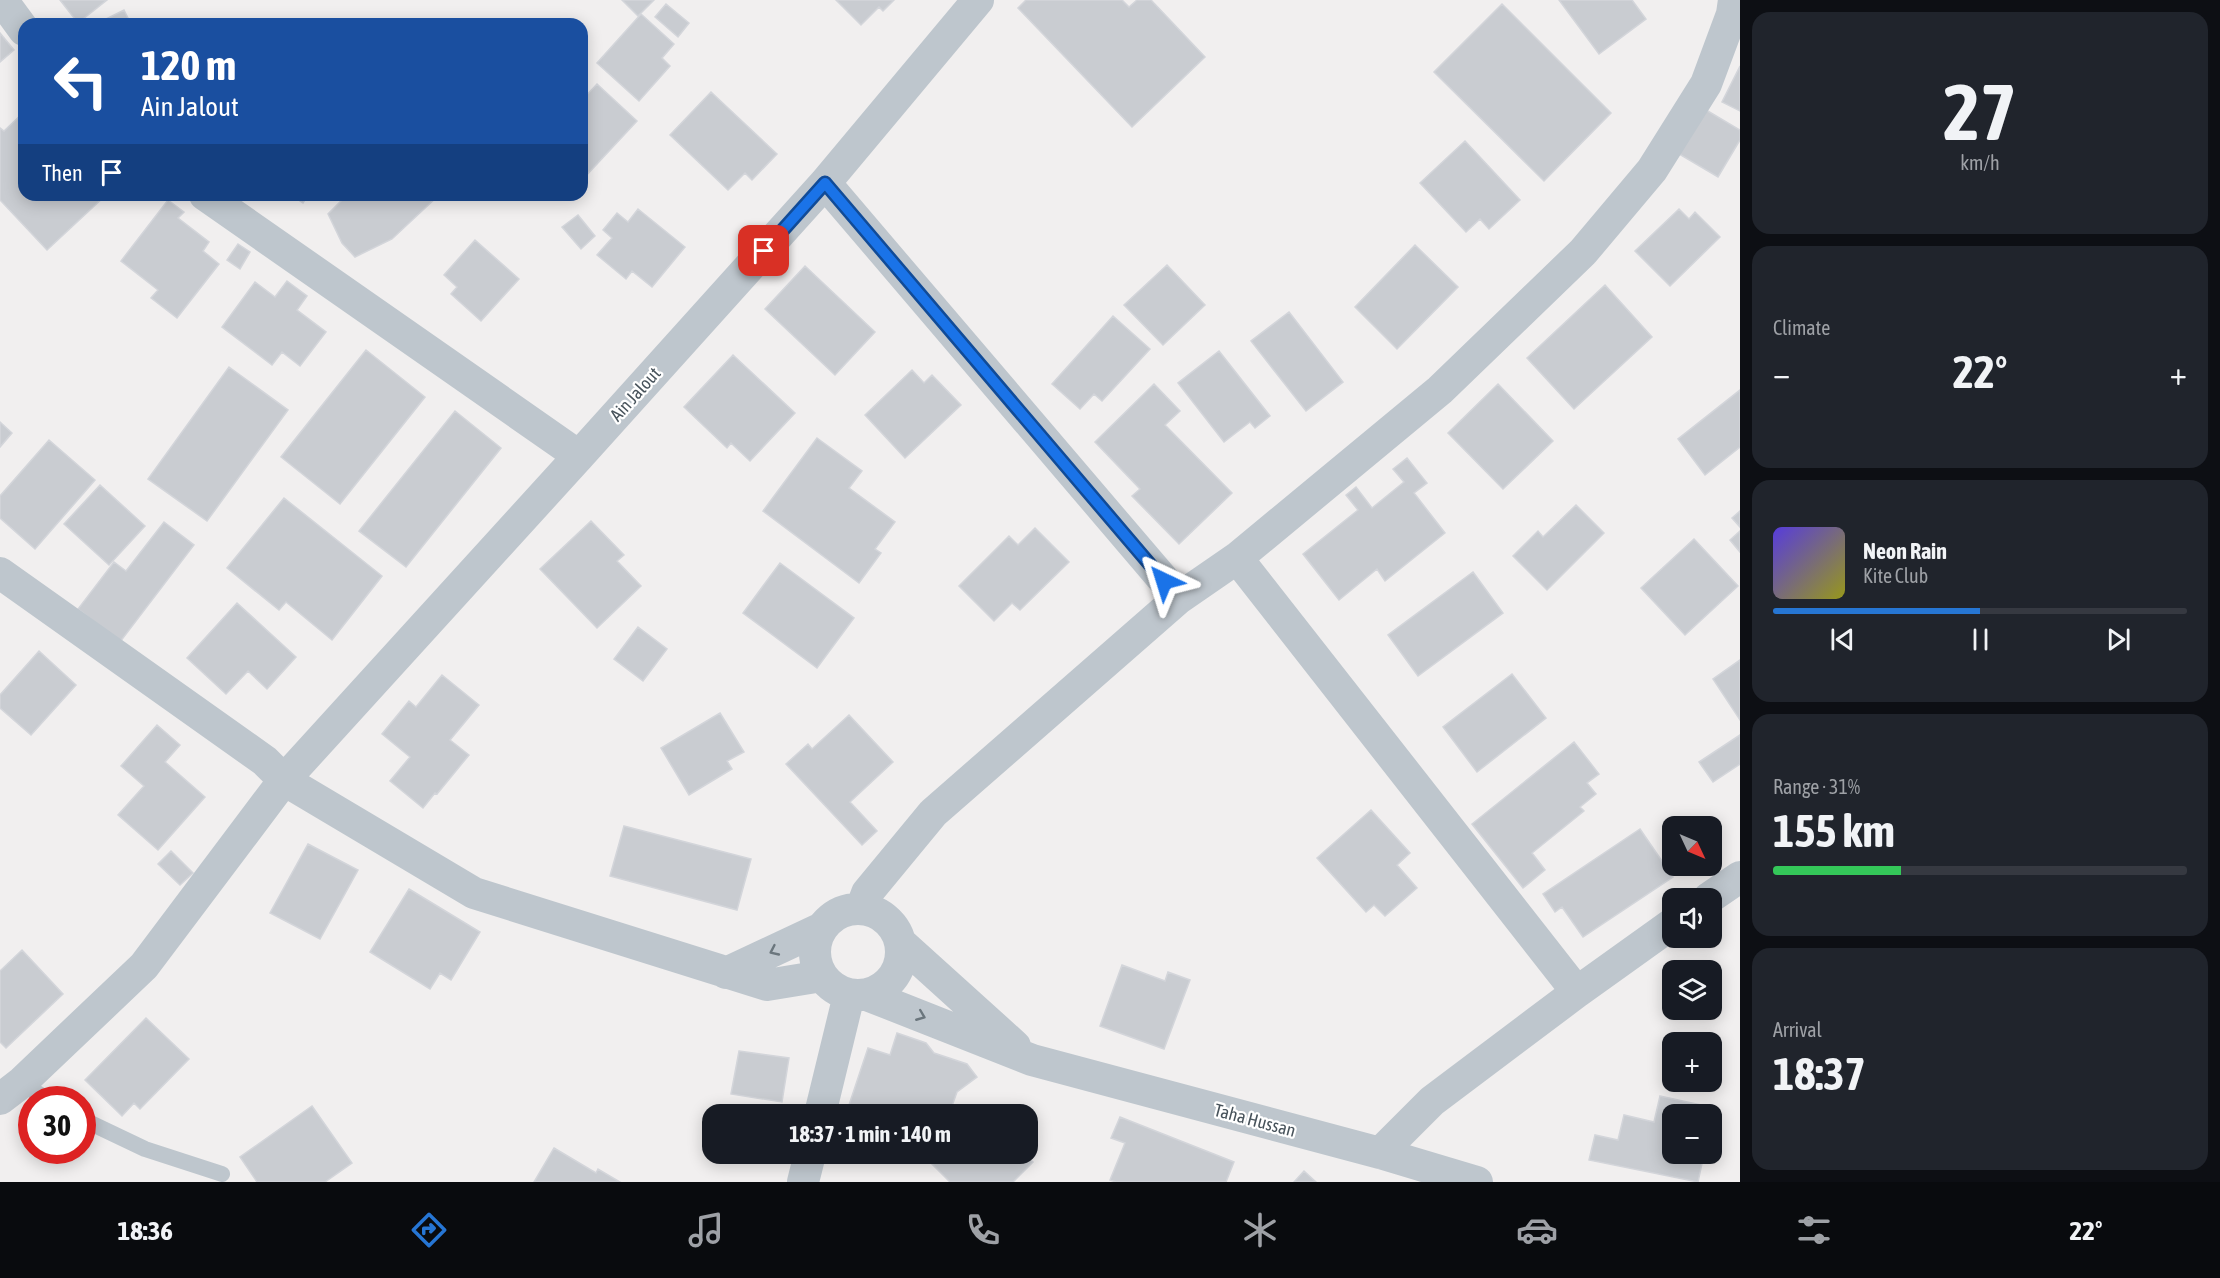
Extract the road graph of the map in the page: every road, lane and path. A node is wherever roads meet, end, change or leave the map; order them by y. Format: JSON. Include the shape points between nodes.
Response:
{"nodes":[{"id":1,"x":2,"y":0,"type":"edge"},
{"id":2,"x":978,"y":0,"type":"edge"},
{"id":3,"x":1734,"y":0,"type":"edge"},
{"id":4,"x":18,"y":22,"type":"edge"},
{"id":5,"x":825,"y":183,"type":"junction"},
{"id":6,"x":214,"y":201,"type":"edge"},
{"id":7,"x":579,"y":456,"type":"junction"},
{"id":8,"x":1236,"y":558,"type":"junction"},
{"id":9,"x":0,"y":573,"type":"edge"},
{"id":10,"x":1179,"y":598,"type":"junction"},
{"id":11,"x":284,"y":780,"type":"junction"},
{"id":12,"x":1740,"y":877,"type":"edge"},
{"id":13,"x":1722,"y":889,"type":"edge"},
{"id":14,"x":861,"y":909,"type":"junction"},
{"id":15,"x":822,"y":928,"type":"junction"},
{"id":16,"x":1662,"y":931,"type":"edge"},
{"id":17,"x":901,"y":943,"type":"junction"},
{"id":18,"x":726,"y":973,"type":"junction"},
{"id":19,"x":822,"y":976,"type":"junction"},
{"id":20,"x":1576,"y":992,"type":"junction"},
{"id":21,"x":858,"y":995,"type":"junction"},
{"id":22,"x":1032,"y":1060,"type":"junction"},
{"id":23,"x":11,"y":1091,"type":"edge"},
{"id":24,"x":823,"y":1104,"type":"edge"},
{"id":25,"x":96,"y":1126,"type":"edge"},
{"id":26,"x":1380,"y":1153,"type":"junction"},
{"id":27,"x":808,"y":1164,"type":"edge"},
{"id":28,"x":222,"y":1174,"type":"dead end"},
{"id":29,"x":803,"y":1182,"type":"edge"},
{"id":30,"x":1477,"y":1182,"type":"edge"}],
"edges":[{"from":1,"to":4,"type":"street"},
{"from":2,"to":5,"type":"street","name":"Ain Jalout"},
{"from":3,"to":8,"type":"street","via":[[1706,84],[1652,170],[1583,252],[1440,390]]},
{"from":5,"to":7,"type":"street","name":"Ain Jalout"},
{"from":5,"to":10,"type":"street"},
{"from":6,"to":7,"type":"street"},
{"from":7,"to":11,"type":"street","name":"Ain Jalout"},
{"from":8,"to":10,"type":"street"},
{"from":8,"to":20,"type":"street"},
{"from":9,"to":11,"type":"street","via":[[265,761]]},
{"from":10,"to":14,"type":"street","via":[[933,813],[867,893]]},
{"from":11,"to":18,"type":"street","via":[[474,893]]},
{"from":11,"to":23,"type":"street","name":"Ain Jalout","via":[[144,966]]},
{"from":12,"to":13,"type":"street"},
{"from":14,"to":15,"type":"street","via":[[834,916]]},
{"from":14,"to":17,"type":"street","via":[[882,916]]},
{"from":15,"to":18,"type":"street","one_way":true},
{"from":15,"to":19,"type":"street","via":[[816,944],[816,961]]},
{"from":16,"to":20,"type":"street"},
{"from":17,"to":21,"type":"street","via":[[901,960],[894,976],[882,988]]},
{"from":17,"to":22,"type":"street"},
{"from":18,"to":19,"type":"street","via":[[767,985]]},
{"from":19,"to":21,"type":"street","via":[[834,988]]},
{"from":20,"to":26,"type":"street","via":[[1432,1101]]},
{"from":21,"to":22,"type":"street","name":"Taha Hussan","one_way":true},
{"from":21,"to":24,"type":"street"},
{"from":22,"to":26,"type":"street","name":"Taha Hussan"},
{"from":25,"to":28,"type":"lane","via":[[145,1149]]},
{"from":26,"to":30,"type":"street","name":"Taha Hussan"},
{"from":27,"to":29,"type":"street"}]}
